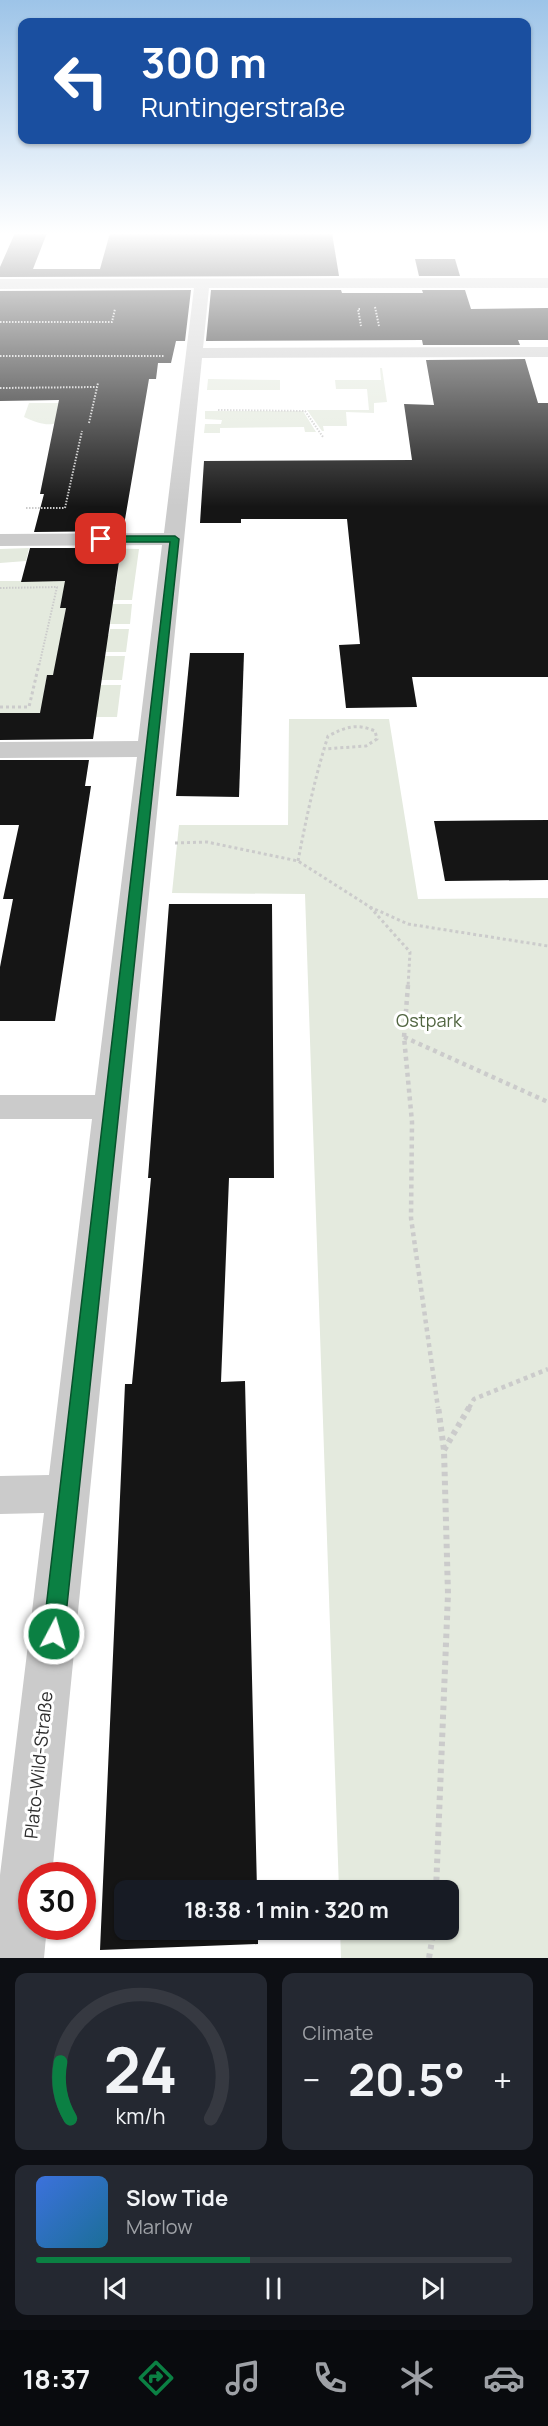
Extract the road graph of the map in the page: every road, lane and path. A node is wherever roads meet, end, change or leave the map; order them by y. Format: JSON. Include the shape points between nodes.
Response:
{"nodes":[{"id":1,"x":197,"y":324,"type":"edge"},
{"id":2,"x":361,"y":324,"type":"edge"},
{"id":3,"x":379,"y":324,"type":"edge"},
{"id":4,"x":375,"y":330,"type":"dead end"},
{"id":5,"x":363,"y":333,"type":"dead end"},
{"id":6,"x":548,"y":352,"type":"edge"},
{"id":7,"x":194,"y":355,"type":"junction"},
{"id":8,"x":0,"y":356,"type":"edge"},
{"id":9,"x":98,"y":383,"type":"dead end"},
{"id":10,"x":97,"y":387,"type":"junction"},
{"id":11,"x":0,"y":388,"type":"edge"},
{"id":12,"x":213,"y":410,"type":"dead end"},
{"id":13,"x":88,"y":423,"type":"dead end"},
{"id":14,"x":82,"y":431,"type":"dead end"},
{"id":15,"x":323,"y":437,"type":"dead end"},
{"id":16,"x":26,"y":508,"type":"dead end"},
{"id":17,"x":175,"y":539,"type":"junction"},
{"id":18,"x":0,"y":540,"type":"edge"},
{"id":19,"x":0,"y":588,"type":"edge"},
{"id":20,"x":0,"y":707,"type":"edge"},
{"id":21,"x":152,"y":749,"type":"junction"},
{"id":22,"x":324,"y":749,"type":"junction"},
{"id":23,"x":0,"y":750,"type":"edge"},
{"id":24,"x":141,"y":844,"type":"junction"},
{"id":25,"x":298,"y":861,"type":"junction"},
{"id":26,"x":370,"y":907,"type":"junction"},
{"id":27,"x":548,"y":946,"type":"edge"},
{"id":28,"x":404,"y":1037,"type":"junction"},
{"id":29,"x":548,"y":1102,"type":"edge"},
{"id":30,"x":0,"y":1107,"type":"edge"},
{"id":31,"x":112,"y":1107,"type":"junction"},
{"id":32,"x":548,"y":1369,"type":"edge"},
{"id":33,"x":444,"y":1450,"type":"junction"},
{"id":34,"x":69,"y":1494,"type":"junction"},
{"id":35,"x":0,"y":1495,"type":"edge"},
{"id":36,"x":436,"y":1880,"type":"edge"},
{"id":37,"x":432,"y":1940,"type":"edge"},
{"id":38,"x":17,"y":1958,"type":"edge"},
{"id":39,"x":429,"y":1958,"type":"edge"}],
"edges":[{"from":1,"to":7,"type":"street","name":"Plato-Wild-Straße"},
{"from":2,"to":5,"type":"path"},
{"from":3,"to":4,"type":"path","via":[[380,330]]},
{"from":6,"to":7,"type":"street"},
{"from":7,"to":8,"type":"path"},
{"from":7,"to":17,"type":"street","name":"Plato-Wild-Straße"},
{"from":9,"to":10,"type":"path"},
{"from":10,"to":11,"type":"path"},
{"from":10,"to":13,"type":"path"},
{"from":12,"to":15,"type":"path","via":[[305,411]]},
{"from":14,"to":16,"type":"path","via":[[64,508]]},
{"from":17,"to":18,"type":"street"},
{"from":17,"to":21,"type":"street","name":"Plato-Wild-Straße"},
{"from":19,"to":20,"type":"path","via":[[57,587],[29,707]]},
{"from":21,"to":23,"type":"street"},
{"from":21,"to":24,"type":"street","name":"Plato-Wild-Straße"},
{"from":22,"to":22,"type":"path","via":[[328,736],[350,724],[375,731],[376,739],[366,746]]},
{"from":22,"to":25,"type":"path","via":[[312,785]]},
{"from":24,"to":25,"type":"path","via":[[207,842]]},
{"from":24,"to":31,"type":"street","name":"Plato-Wild-Straße"},
{"from":25,"to":26,"type":"path"},
{"from":26,"to":27,"type":"path","via":[[408,924]]},
{"from":26,"to":28,"type":"path","via":[[410,952]]},
{"from":28,"to":29,"type":"path"},
{"from":28,"to":33,"type":"path","via":[[412,1122],[411,1218]]},
{"from":30,"to":31,"type":"street"},
{"from":31,"to":34,"type":"street","name":"Plato-Wild-Straße"},
{"from":32,"to":33,"type":"path","via":[[474,1399]]},
{"from":33,"to":36,"type":"path","via":[[448,1594]]},
{"from":34,"to":35,"type":"street"},
{"from":34,"to":38,"type":"street","name":"Plato-Wild-Straße"},
{"from":37,"to":39,"type":"path"}]}
